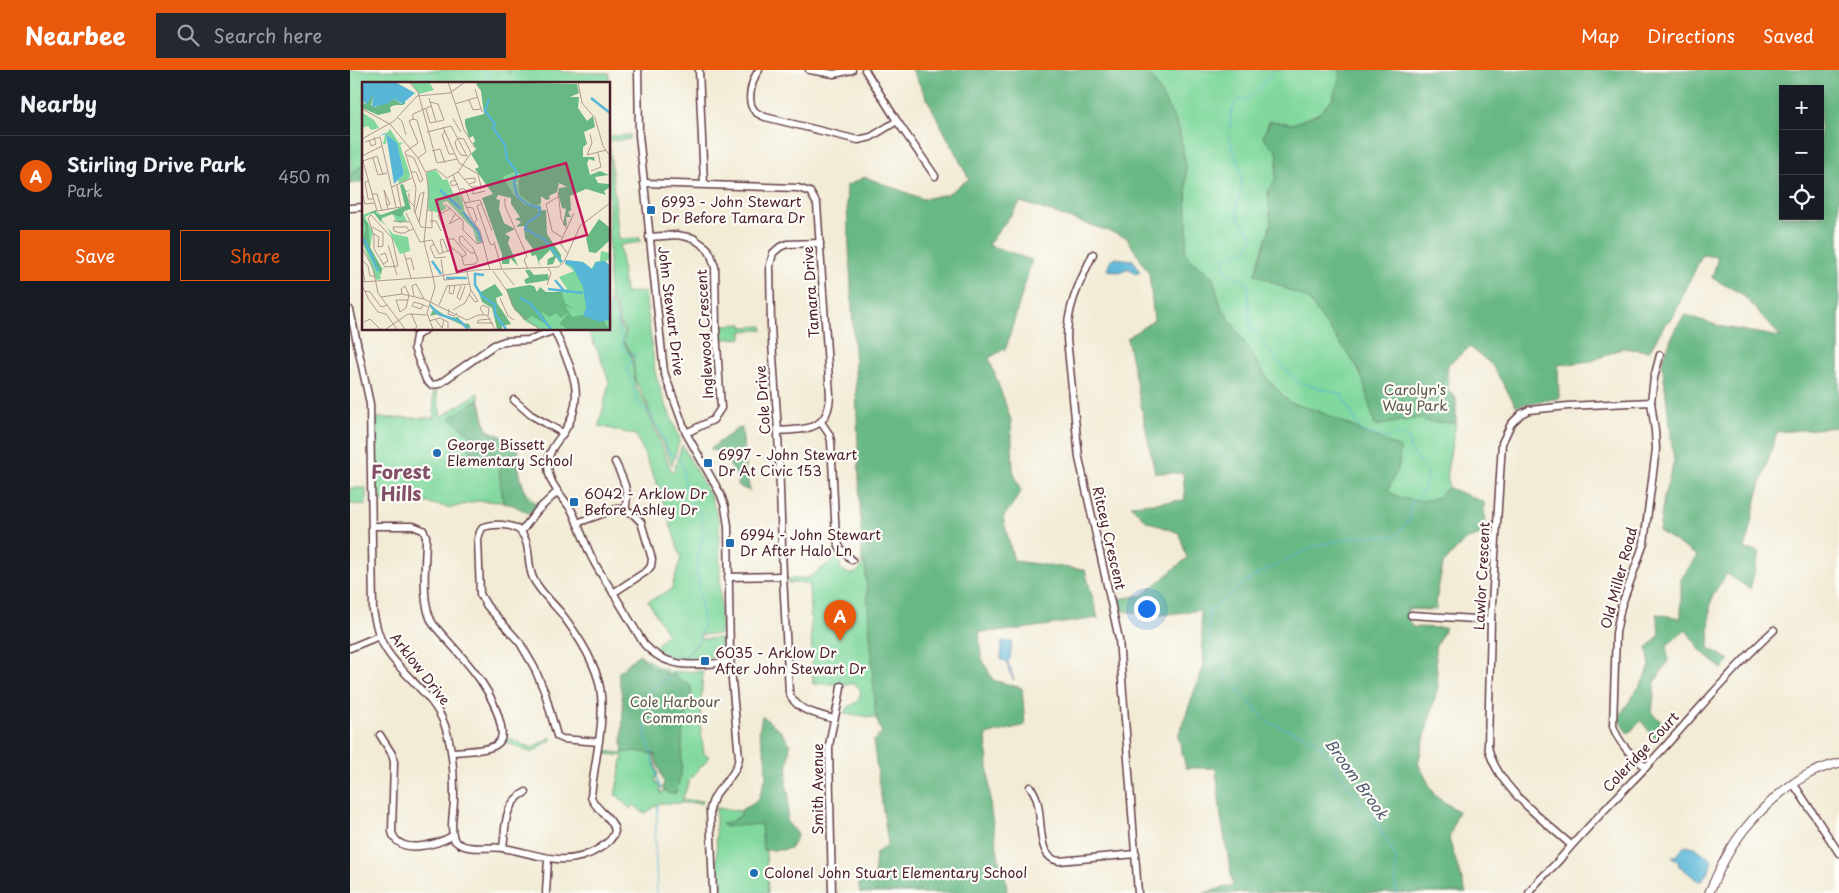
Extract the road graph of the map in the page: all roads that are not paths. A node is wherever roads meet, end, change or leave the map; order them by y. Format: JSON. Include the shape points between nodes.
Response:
{"nodes":[{"id":1,"x":638,"y":70,"type":"edge"},
{"id":2,"x":699,"y":70,"type":"edge"},
{"id":3,"x":759,"y":70,"type":"edge"},
{"id":4,"x":809,"y":70,"type":"edge"},
{"id":5,"x":852,"y":70,"type":"edge"},
{"id":6,"x":865,"y":70,"type":"edge"},
{"id":7,"x":897,"y":121,"type":"junction"},
{"id":8,"x":935,"y":176,"type":"dead end"},
{"id":9,"x":644,"y":183,"type":"junction"},
{"id":10,"x":704,"y":184,"type":"junction"},
{"id":11,"x":649,"y":237,"type":"junction"},
{"id":12,"x":820,"y":243,"type":"junction"},
{"id":13,"x":1093,"y":254,"type":"dead end"},
{"id":14,"x":350,"y":310,"type":"edge"},
{"id":15,"x":425,"y":330,"type":"edge"},
{"id":16,"x":555,"y":330,"type":"edge"},
{"id":17,"x":1660,"y":355,"type":"dead end"},
{"id":18,"x":514,"y":400,"type":"dead end"},
{"id":19,"x":1651,"y":402,"type":"junction"},
{"id":20,"x":821,"y":422,"type":"junction"},
{"id":21,"x":778,"y":430,"type":"junction"},
{"id":22,"x":563,"y":433,"type":"junction"},
{"id":23,"x":686,"y":433,"type":"junction"},
{"id":24,"x":615,"y":462,"type":"dead end"},
{"id":25,"x":557,"y":492,"type":"junction"},
{"id":26,"x":626,"y":510,"type":"junction"},
{"id":27,"x":577,"y":523,"type":"junction"},
{"id":28,"x":372,"y":526,"type":"junction"},
{"id":29,"x":521,"y":532,"type":"junction"},
{"id":30,"x":852,"y":560,"type":"dead end"},
{"id":31,"x":783,"y":576,"type":"junction"},
{"id":32,"x":728,"y":577,"type":"junction"},
{"id":33,"x":614,"y":593,"type":"junction"},
{"id":34,"x":1411,"y":615,"type":"dead end"},
{"id":35,"x":1492,"y":620,"type":"junction"},
{"id":36,"x":1774,"y":630,"type":"dead end"},
{"id":37,"x":379,"y":636,"type":"junction"},
{"id":38,"x":350,"y":648,"type":"edge"},
{"id":39,"x":730,"y":662,"type":"junction"},
{"id":40,"x":842,"y":686,"type":"dead end"},
{"id":41,"x":833,"y":719,"type":"junction"},
{"id":42,"x":380,"y":735,"type":"dead end"},
{"id":43,"x":599,"y":742,"type":"junction"},
{"id":44,"x":452,"y":752,"type":"junction"},
{"id":45,"x":1839,"y":763,"type":"edge"},
{"id":46,"x":1646,"y":766,"type":"junction"},
{"id":47,"x":1793,"y":783,"type":"junction"},
{"id":48,"x":1030,"y":787,"type":"dead end"},
{"id":49,"x":526,"y":792,"type":"dead end"},
{"id":50,"x":452,"y":836,"type":"junction"},
{"id":51,"x":1571,"y":845,"type":"junction"},
{"id":52,"x":503,"y":848,"type":"junction"},
{"id":53,"x":1839,"y":853,"type":"edge"},
{"id":54,"x":1136,"y":854,"type":"junction"},
{"id":55,"x":548,"y":859,"type":"junction"},
{"id":56,"x":546,"y":893,"type":"edge"},
{"id":57,"x":713,"y":893,"type":"edge"},
{"id":58,"x":832,"y":893,"type":"edge"},
{"id":59,"x":1138,"y":893,"type":"edge"},
{"id":60,"x":1529,"y":893,"type":"edge"},
{"id":61,"x":1709,"y":893,"type":"edge"}],
"edges":[{"from":1,"to":9,"type":"street","name":"John Stewart Drive"},
{"from":2,"to":10,"type":"street"},
{"from":3,"to":7,"type":"street","via":[[752,81],[751,104],[755,112],[765,117],[858,140],[871,137]]},
{"from":4,"to":5,"type":"street","via":[[834,74]]},
{"from":6,"to":7,"type":"street"},
{"from":7,"to":8,"type":"street"},
{"from":9,"to":10,"type":"street","name":"Tamara Drive"},
{"from":9,"to":11,"type":"street","name":"John Stewart Drive"},
{"from":10,"to":12,"type":"street","name":"Tamara Drive","via":[[806,190],[817,204]]},
{"from":11,"to":23,"type":"street","name":"John Stewart Drive","via":[[663,363]]},
{"from":11,"to":23,"type":"street","name":"Inglewood Crescent","via":[[677,235],[693,238],[707,248],[715,267],[721,408],[713,420]]},
{"from":12,"to":20,"type":"street","name":"Tamara Drive","via":[[830,395],[828,412]]},
{"from":12,"to":21,"type":"street","name":"Cole Drive","via":[[785,245],[776,249],[770,261]]},
{"from":13,"to":54,"type":"street","name":"Ritcey Crescent","via":[[1069,309],[1067,340],[1080,467],[1119,639]]},
{"from":14,"to":28,"type":"street","name":"Arklow Drive","via":[[370,404]]},
{"from":15,"to":16,"type":"street","via":[[416,336],[414,346],[426,380],[433,386],[494,346],[506,341],[528,340]]},
{"from":16,"to":22,"type":"street","via":[[576,390],[575,412]]},
{"from":17,"to":19,"type":"street","name":"Old Miller Road"},
{"from":18,"to":22,"type":"street","via":[[530,415]]},
{"from":19,"to":35,"type":"street","name":"Lawlor Crescent","via":[[1535,408],[1510,424],[1500,458]]},
{"from":19,"to":46,"type":"street","name":"Old Miller Road","via":[[1655,431],[1654,466],[1644,543],[1617,624],[1613,722],[1623,744]]},
{"from":20,"to":21,"type":"street","via":[[808,429]]},
{"from":20,"to":30,"type":"street","via":[[831,440],[836,538],[842,551]]},
{"from":21,"to":31,"type":"street","name":"Cole Drive"},
{"from":22,"to":25,"type":"street","via":[[548,461],[552,484]]},
{"from":23,"to":32,"type":"street","name":"John Stewart Drive","via":[[725,506]]},
{"from":24,"to":26,"type":"street","via":[[627,488]]},
{"from":25,"to":27,"type":"street"},
{"from":25,"to":29,"type":"street"},
{"from":26,"to":27,"type":"street","via":[[614,510]]},
{"from":26,"to":33,"type":"street","via":[[640,522],[652,563],[648,570]]},
{"from":27,"to":33,"type":"street","via":[[592,558]]},
{"from":28,"to":37,"type":"street","name":"Arklow Drive","via":[[373,611]]},
{"from":28,"to":44,"type":"street","via":[[416,526],[423,530],[426,536],[425,603],[428,614],[480,679],[495,707],[502,738],[498,744]]},
{"from":29,"to":43,"type":"street","via":[[527,545],[533,579],[572,628],[596,676],[601,696]]},
{"from":29,"to":43,"type":"street","via":[[506,526],[487,526],[481,530],[478,549],[480,594],[520,643],[534,667],[557,736]]},
{"from":31,"to":32,"type":"street"},
{"from":31,"to":41,"type":"street","name":"Cole Drive","via":[[790,694],[802,708]]},
{"from":32,"to":39,"type":"street","name":"John Stewart Drive"},
{"from":33,"to":39,"type":"street","via":[[644,644],[657,656],[692,666]]},
{"from":34,"to":35,"type":"street"},
{"from":35,"to":51,"type":"street","name":"Lawlor Crescent","via":[[1487,734],[1491,760],[1505,783]]},
{"from":36,"to":46,"type":"street","name":"Coleridge Court"},
{"from":37,"to":38,"type":"street"},
{"from":37,"to":44,"type":"street","name":"Arklow Drive","via":[[393,659],[440,715]]},
{"from":39,"to":57,"type":"street","name":"John Stewart Drive","via":[[739,758],[733,775],[711,803]]},
{"from":40,"to":41,"type":"street","name":"Smith Avenue"},
{"from":41,"to":58,"type":"street","name":"Smith Avenue","via":[[830,748]]},
{"from":42,"to":50,"type":"street","via":[[394,762],[392,832],[395,840],[403,845],[425,846]]},
{"from":43,"to":55,"type":"street","via":[[591,798],[615,831],[609,842],[584,856]]},
{"from":44,"to":50,"type":"street","name":"Arklow Drive"},
{"from":45,"to":47,"type":"main road","via":[[1812,771]]},
{"from":46,"to":51,"type":"street","name":"Coleridge Court"},
{"from":47,"to":53,"type":"street"},
{"from":47,"to":61,"type":"main road","via":[[1759,812],[1737,837]]},
{"from":48,"to":54,"type":"street","via":[[1038,798],[1044,850],[1050,858],[1059,861]]},
{"from":49,"to":52,"type":"street","via":[[514,799],[509,809]]},
{"from":50,"to":52,"type":"street","via":[[457,843],[468,847]]},
{"from":51,"to":60,"type":"street","name":"Coleridge Court"},
{"from":52,"to":55,"type":"street"},
{"from":54,"to":59,"type":"street","name":"Ritcey Crescent"},
{"from":55,"to":56,"type":"street"}]}
